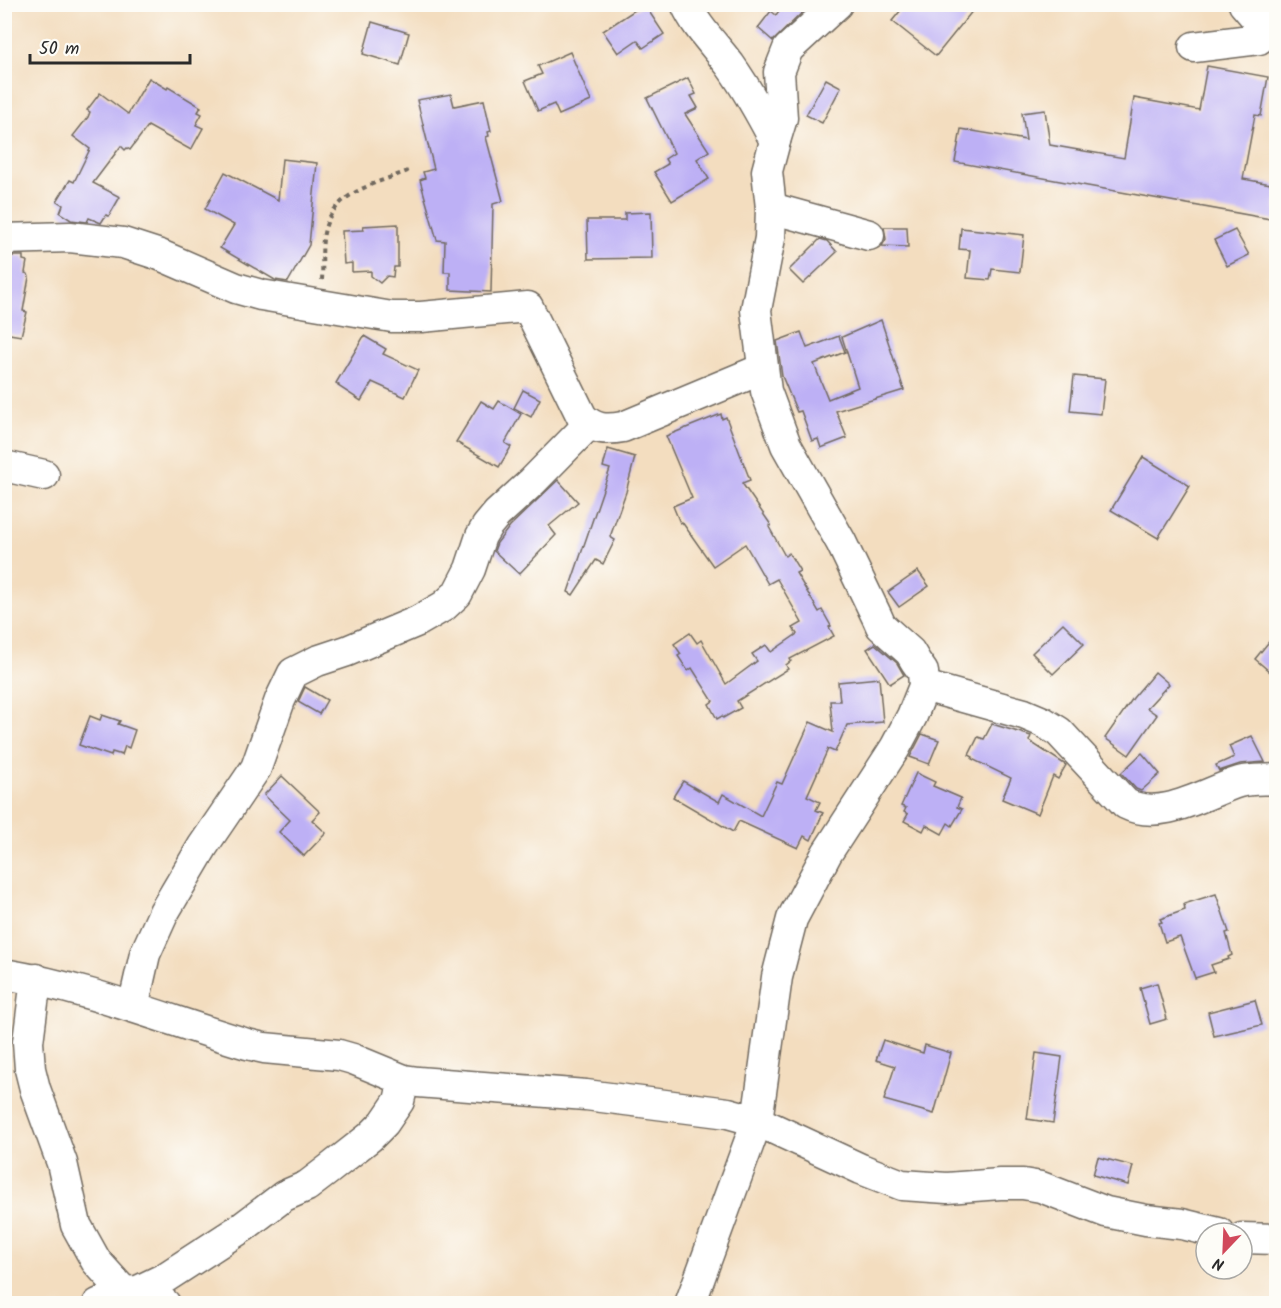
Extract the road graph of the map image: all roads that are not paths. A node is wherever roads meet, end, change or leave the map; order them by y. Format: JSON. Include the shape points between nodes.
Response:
{"nodes":[{"id":1,"x":686,"y":4,"type":"edge"},
{"id":2,"x":837,"y":4,"type":"edge"},
{"id":3,"x":1244,"y":4,"type":"edge"},
{"id":4,"x":1194,"y":46,"type":"dead end"},
{"id":5,"x":775,"y":141,"type":"junction"},
{"id":6,"x":771,"y":208,"type":"junction"},
{"id":7,"x":869,"y":235,"type":"dead end"},
{"id":8,"x":4,"y":239,"type":"edge"},
{"id":9,"x":762,"y":369,"type":"junction"},
{"id":10,"x":589,"y":424,"type":"junction"},
{"id":11,"x":4,"y":466,"type":"edge"},
{"id":12,"x":44,"y":475,"type":"dead end"},
{"id":13,"x":924,"y":686,"type":"junction"},
{"id":14,"x":1276,"y":779,"type":"edge"},
{"id":15,"x":4,"y":974,"type":"edge"},
{"id":16,"x":36,"y":979,"type":"junction"},
{"id":17,"x":133,"y":1007,"type":"junction"},
{"id":18,"x":404,"y":1080,"type":"junction"},
{"id":19,"x":758,"y":1121,"type":"junction"},
{"id":20,"x":1194,"y":1227,"type":"edge"},
{"id":21,"x":1254,"y":1238,"type":"edge"},
{"id":22,"x":1276,"y":1239,"type":"edge"},
{"id":23,"x":110,"y":1300,"type":"edge"},
{"id":24,"x":165,"y":1304,"type":"edge"},
{"id":25,"x":690,"y":1304,"type":"edge"}],
"edges":[{"from":1,"to":5,"type":"street","via":[[753,100]]},
{"from":2,"to":5,"type":"street","via":[[788,49],[779,72],[782,118]]},
{"from":3,"to":4,"type":"street","via":[[1262,25],[1259,39]]},
{"from":5,"to":6,"type":"street","via":[[767,171]]},
{"from":6,"to":7,"type":"street"},
{"from":6,"to":9,"type":"street","via":[[770,238],[756,310]]},
{"from":8,"to":10,"type":"street","via":[[70,237],[123,243],[236,288],[392,318],[528,307],[572,401]]},
{"from":9,"to":10,"type":"street","via":[[623,427],[602,429]]},
{"from":9,"to":13,"type":"street","via":[[786,444],[841,542],[881,626],[910,652],[923,672]]},
{"from":10,"to":17,"type":"street","via":[[497,514],[481,536],[457,594],[444,606],[418,621],[293,673],[256,768],[183,878],[153,935]]},
{"from":11,"to":12,"type":"street"},
{"from":13,"to":14,"type":"street","via":[[1043,722],[1059,732],[1126,804],[1138,810],[1175,806],[1241,781]]},
{"from":13,"to":19,"type":"street","via":[[895,748],[827,853],[792,919],[777,976]]},
{"from":15,"to":16,"type":"street"},
{"from":16,"to":17,"type":"street"},
{"from":16,"to":23,"type":"street","via":[[28,1042],[30,1069],[62,1163],[76,1225],[96,1261]]},
{"from":17,"to":18,"type":"street","via":[[247,1044],[339,1055]]},
{"from":18,"to":19,"type":"street","via":[[586,1095],[728,1113]]},
{"from":18,"to":23,"type":"street","via":[[399,1101],[384,1123],[307,1186],[284,1196],[175,1272]]},
{"from":19,"to":20,"type":"street","via":[[902,1185],[947,1188],[1023,1184],[1107,1212]]},
{"from":19,"to":25,"type":"street"},
{"from":21,"to":22,"type":"street"},
{"from":23,"to":24,"type":"street"}]}
